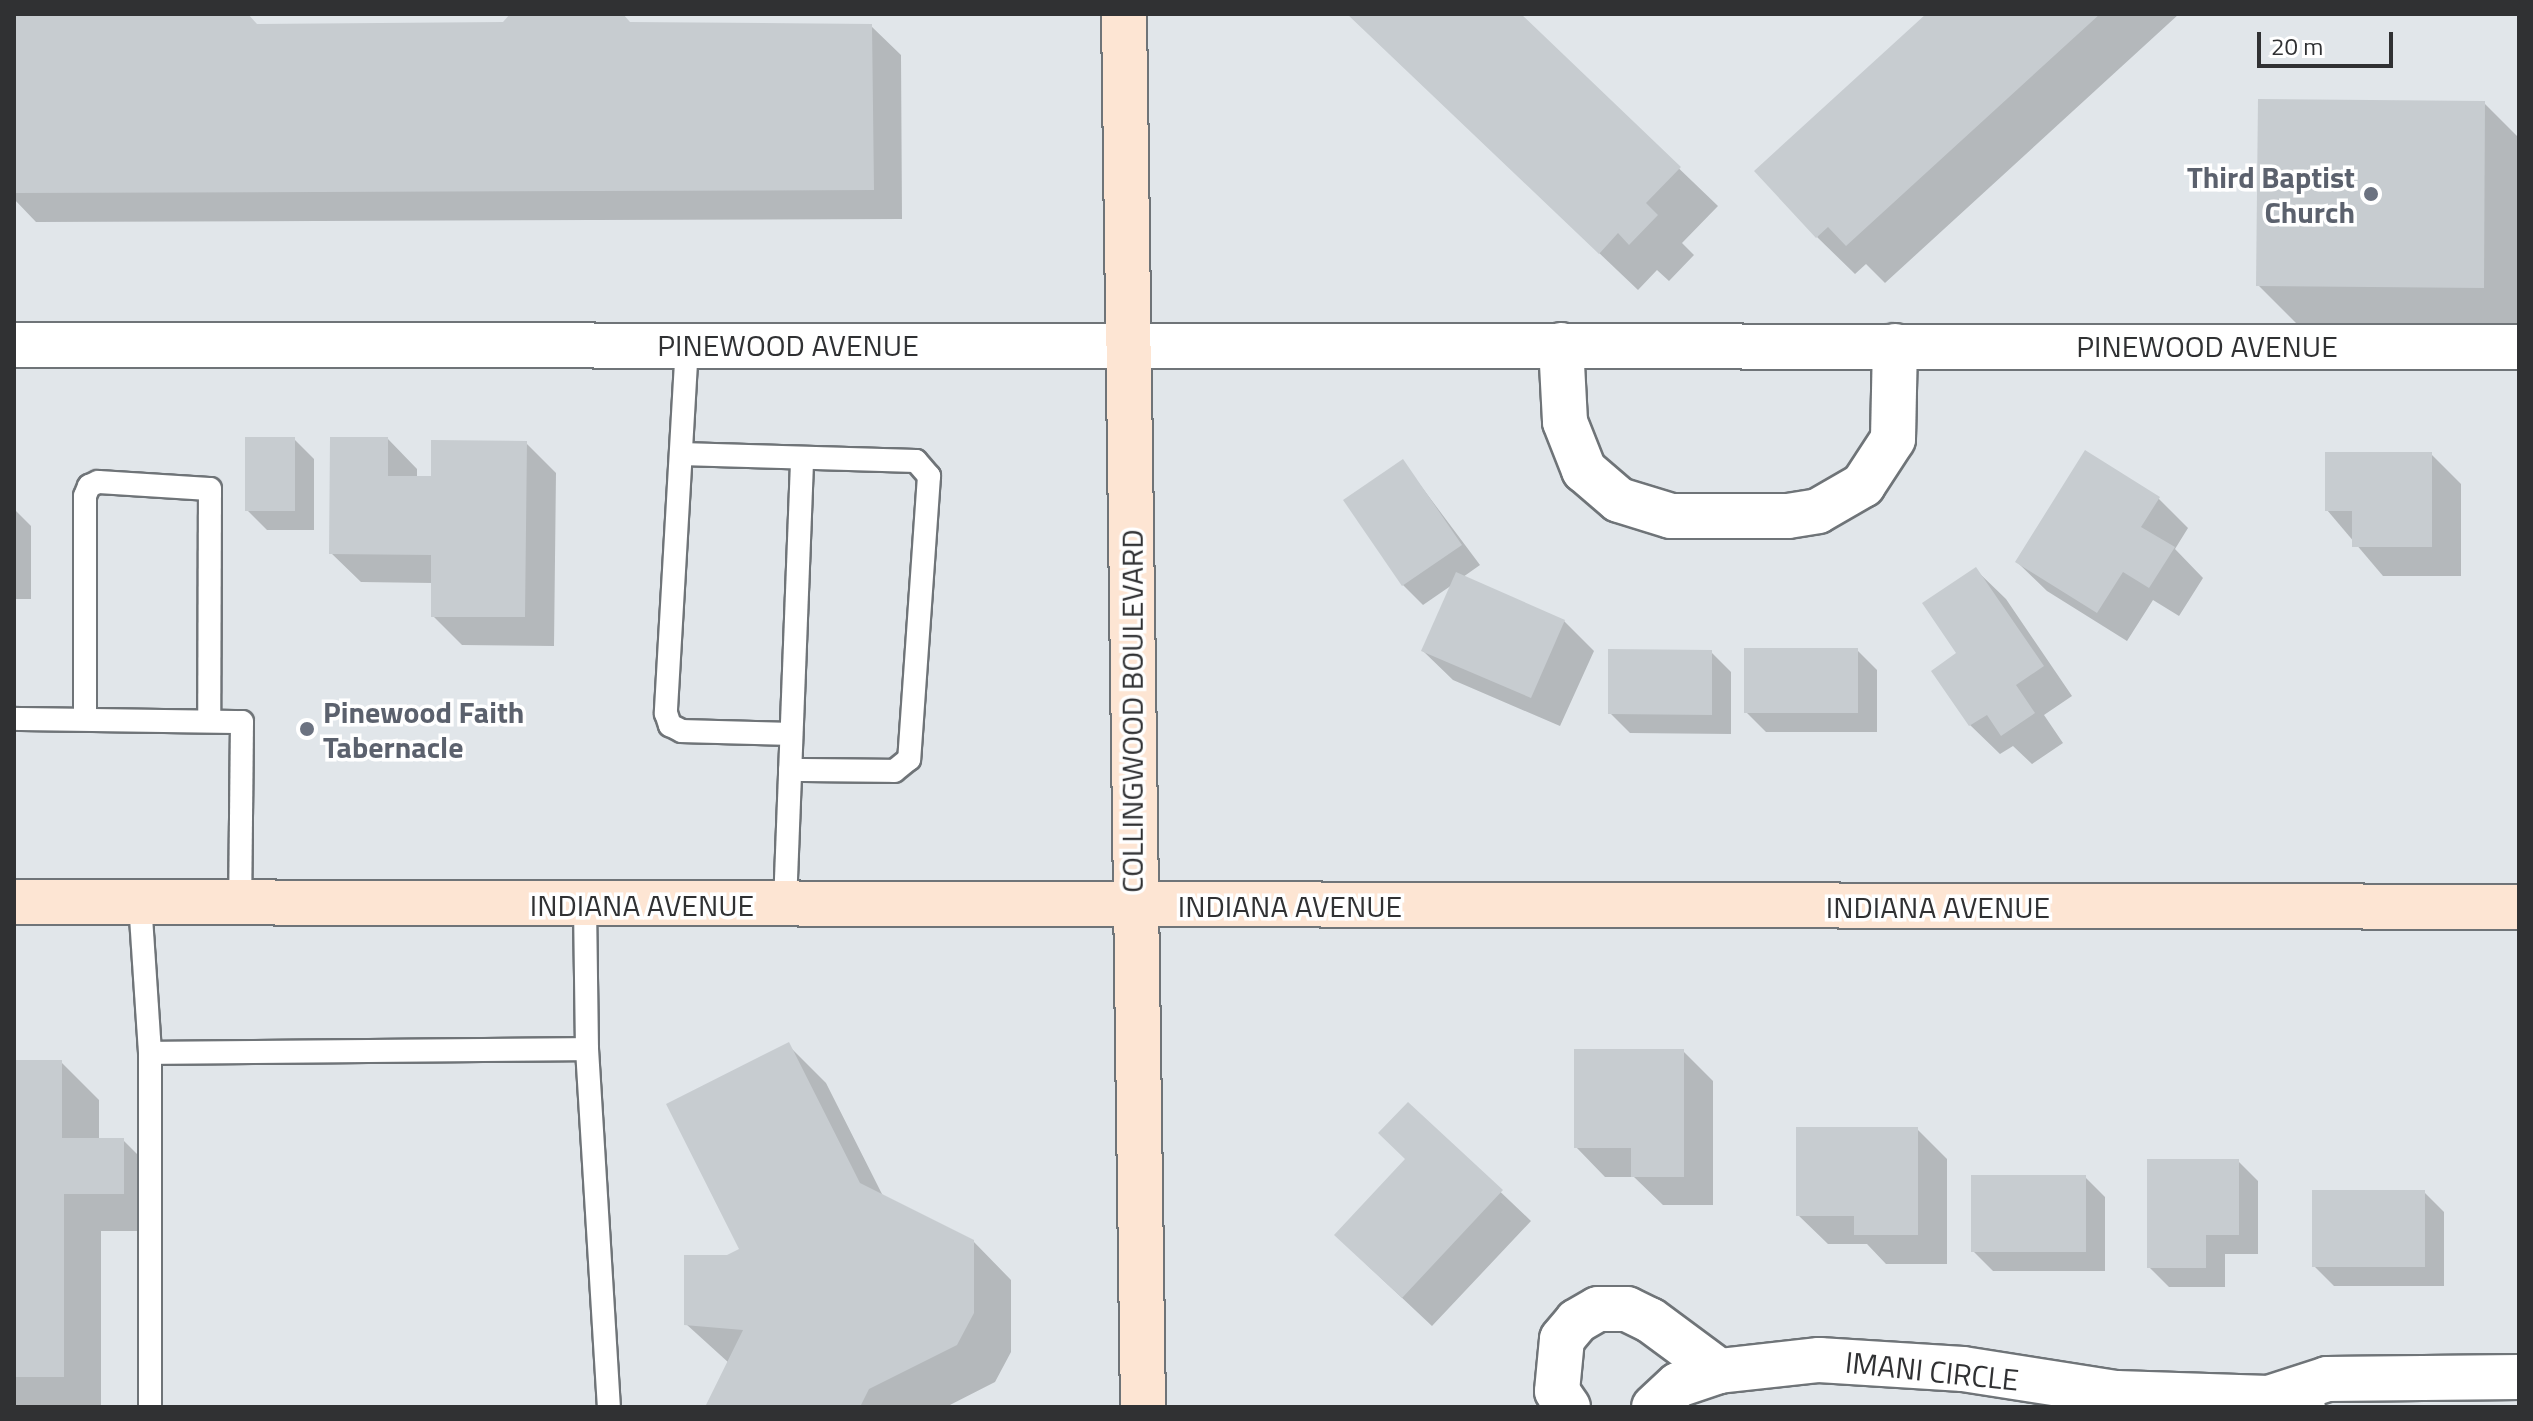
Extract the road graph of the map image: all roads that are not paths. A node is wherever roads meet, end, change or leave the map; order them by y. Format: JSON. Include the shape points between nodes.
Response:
{"nodes":[{"id":1,"x":1124,"y":14,"type":"edge"},
{"id":2,"x":14,"y":345,"type":"edge"},
{"id":3,"x":687,"y":345,"type":"junction"},
{"id":4,"x":1130,"y":345,"type":"junction"},
{"id":5,"x":1561,"y":345,"type":"junction"},
{"id":6,"x":1895,"y":346,"type":"junction"},
{"id":7,"x":2519,"y":347,"type":"edge"},
{"id":8,"x":681,"y":454,"type":"junction"},
{"id":9,"x":802,"y":458,"type":"junction"},
{"id":10,"x":14,"y":719,"type":"edge"},
{"id":11,"x":85,"y":719,"type":"junction"},
{"id":12,"x":209,"y":721,"type":"junction"},
{"id":13,"x":791,"y":734,"type":"junction"},
{"id":14,"x":790,"y":770,"type":"junction"},
{"id":15,"x":240,"y":901,"type":"junction"},
{"id":16,"x":14,"y":902,"type":"edge"},
{"id":17,"x":140,"y":902,"type":"junction"},
{"id":18,"x":585,"y":904,"type":"junction"},
{"id":19,"x":785,"y":905,"type":"junction"},
{"id":20,"x":1133,"y":906,"type":"junction"},
{"id":21,"x":2519,"y":907,"type":"edge"},
{"id":22,"x":587,"y":1049,"type":"junction"},
{"id":23,"x":150,"y":1053,"type":"junction"},
{"id":24,"x":1719,"y":1371,"type":"junction"},
{"id":25,"x":2519,"y":1377,"type":"edge"},
{"id":26,"x":2286,"y":1402,"type":"edge"},
{"id":27,"x":150,"y":1407,"type":"edge"},
{"id":28,"x":609,"y":1407,"type":"edge"},
{"id":29,"x":1143,"y":1407,"type":"edge"},
{"id":30,"x":1568,"y":1407,"type":"edge"},
{"id":31,"x":1654,"y":1407,"type":"edge"}],
"edges":[{"from":1,"to":4,"type":"street","name":"COLLINGWOOD BOULEVARD"},
{"from":2,"to":3,"type":"street","name":"PINEWOOD AVENUE"},
{"from":3,"to":4,"type":"street","name":"PINEWOOD AVENUE"},
{"from":3,"to":8,"type":"lane"},
{"from":4,"to":5,"type":"street","name":"PINEWOOD AVENUE"},
{"from":4,"to":20,"type":"street","name":"COLLINGWOOD BOULEVARD"},
{"from":5,"to":6,"type":"street","name":"PINEWOOD AVENUE"},
{"from":5,"to":6,"type":"street","via":[[1565,422],[1584,470],[1619,500],[1671,516],[1788,516],[1818,511],[1863,485],[1893,439]]},
{"from":6,"to":7,"type":"street","name":"PINEWOOD AVENUE"},
{"from":8,"to":9,"type":"lane"},
{"from":8,"to":13,"type":"lane","via":[[666,713],[670,725],[682,731]]},
{"from":9,"to":13,"type":"lane"},
{"from":9,"to":14,"type":"lane","via":[[916,461],[929,476],[909,759],[894,771]]},
{"from":10,"to":11,"type":"lane"},
{"from":11,"to":12,"type":"lane"},
{"from":11,"to":12,"type":"lane","via":[[85,496],[98,482],[210,489]]},
{"from":12,"to":15,"type":"lane","via":[[235,721],[243,729]]},
{"from":13,"to":14,"type":"lane"},
{"from":14,"to":19,"type":"lane"},
{"from":15,"to":17,"type":"street","name":"INDIANA AVENUE"},
{"from":15,"to":18,"type":"street","name":"INDIANA AVENUE"},
{"from":16,"to":17,"type":"street","name":"INDIANA AVENUE"},
{"from":17,"to":23,"type":"lane"},
{"from":18,"to":19,"type":"street","name":"INDIANA AVENUE"},
{"from":18,"to":22,"type":"lane"},
{"from":19,"to":20,"type":"street","name":"INDIANA AVENUE"},
{"from":20,"to":21,"type":"street","name":"INDIANA AVENUE"},
{"from":20,"to":29,"type":"street","name":"COLLINGWOOD BOULEVARD"},
{"from":22,"to":23,"type":"lane"},
{"from":22,"to":28,"type":"lane"},
{"from":23,"to":27,"type":"lane"},
{"from":24,"to":26,"type":"street","name":"IMANI CIRCLE","via":[[1819,1360],[1886,1363],[2117,1393]]},
{"from":24,"to":30,"type":"street","via":[[1650,1320],[1627,1309],[1598,1309],[1577,1321],[1562,1339],[1557,1391]]},
{"from":24,"to":31,"type":"street","name":"IMANI CIRCLE","via":[[1678,1385]]},
{"from":25,"to":26,"type":"street","name":"IMANI CIRCLE","via":[[2327,1379]]}]}
